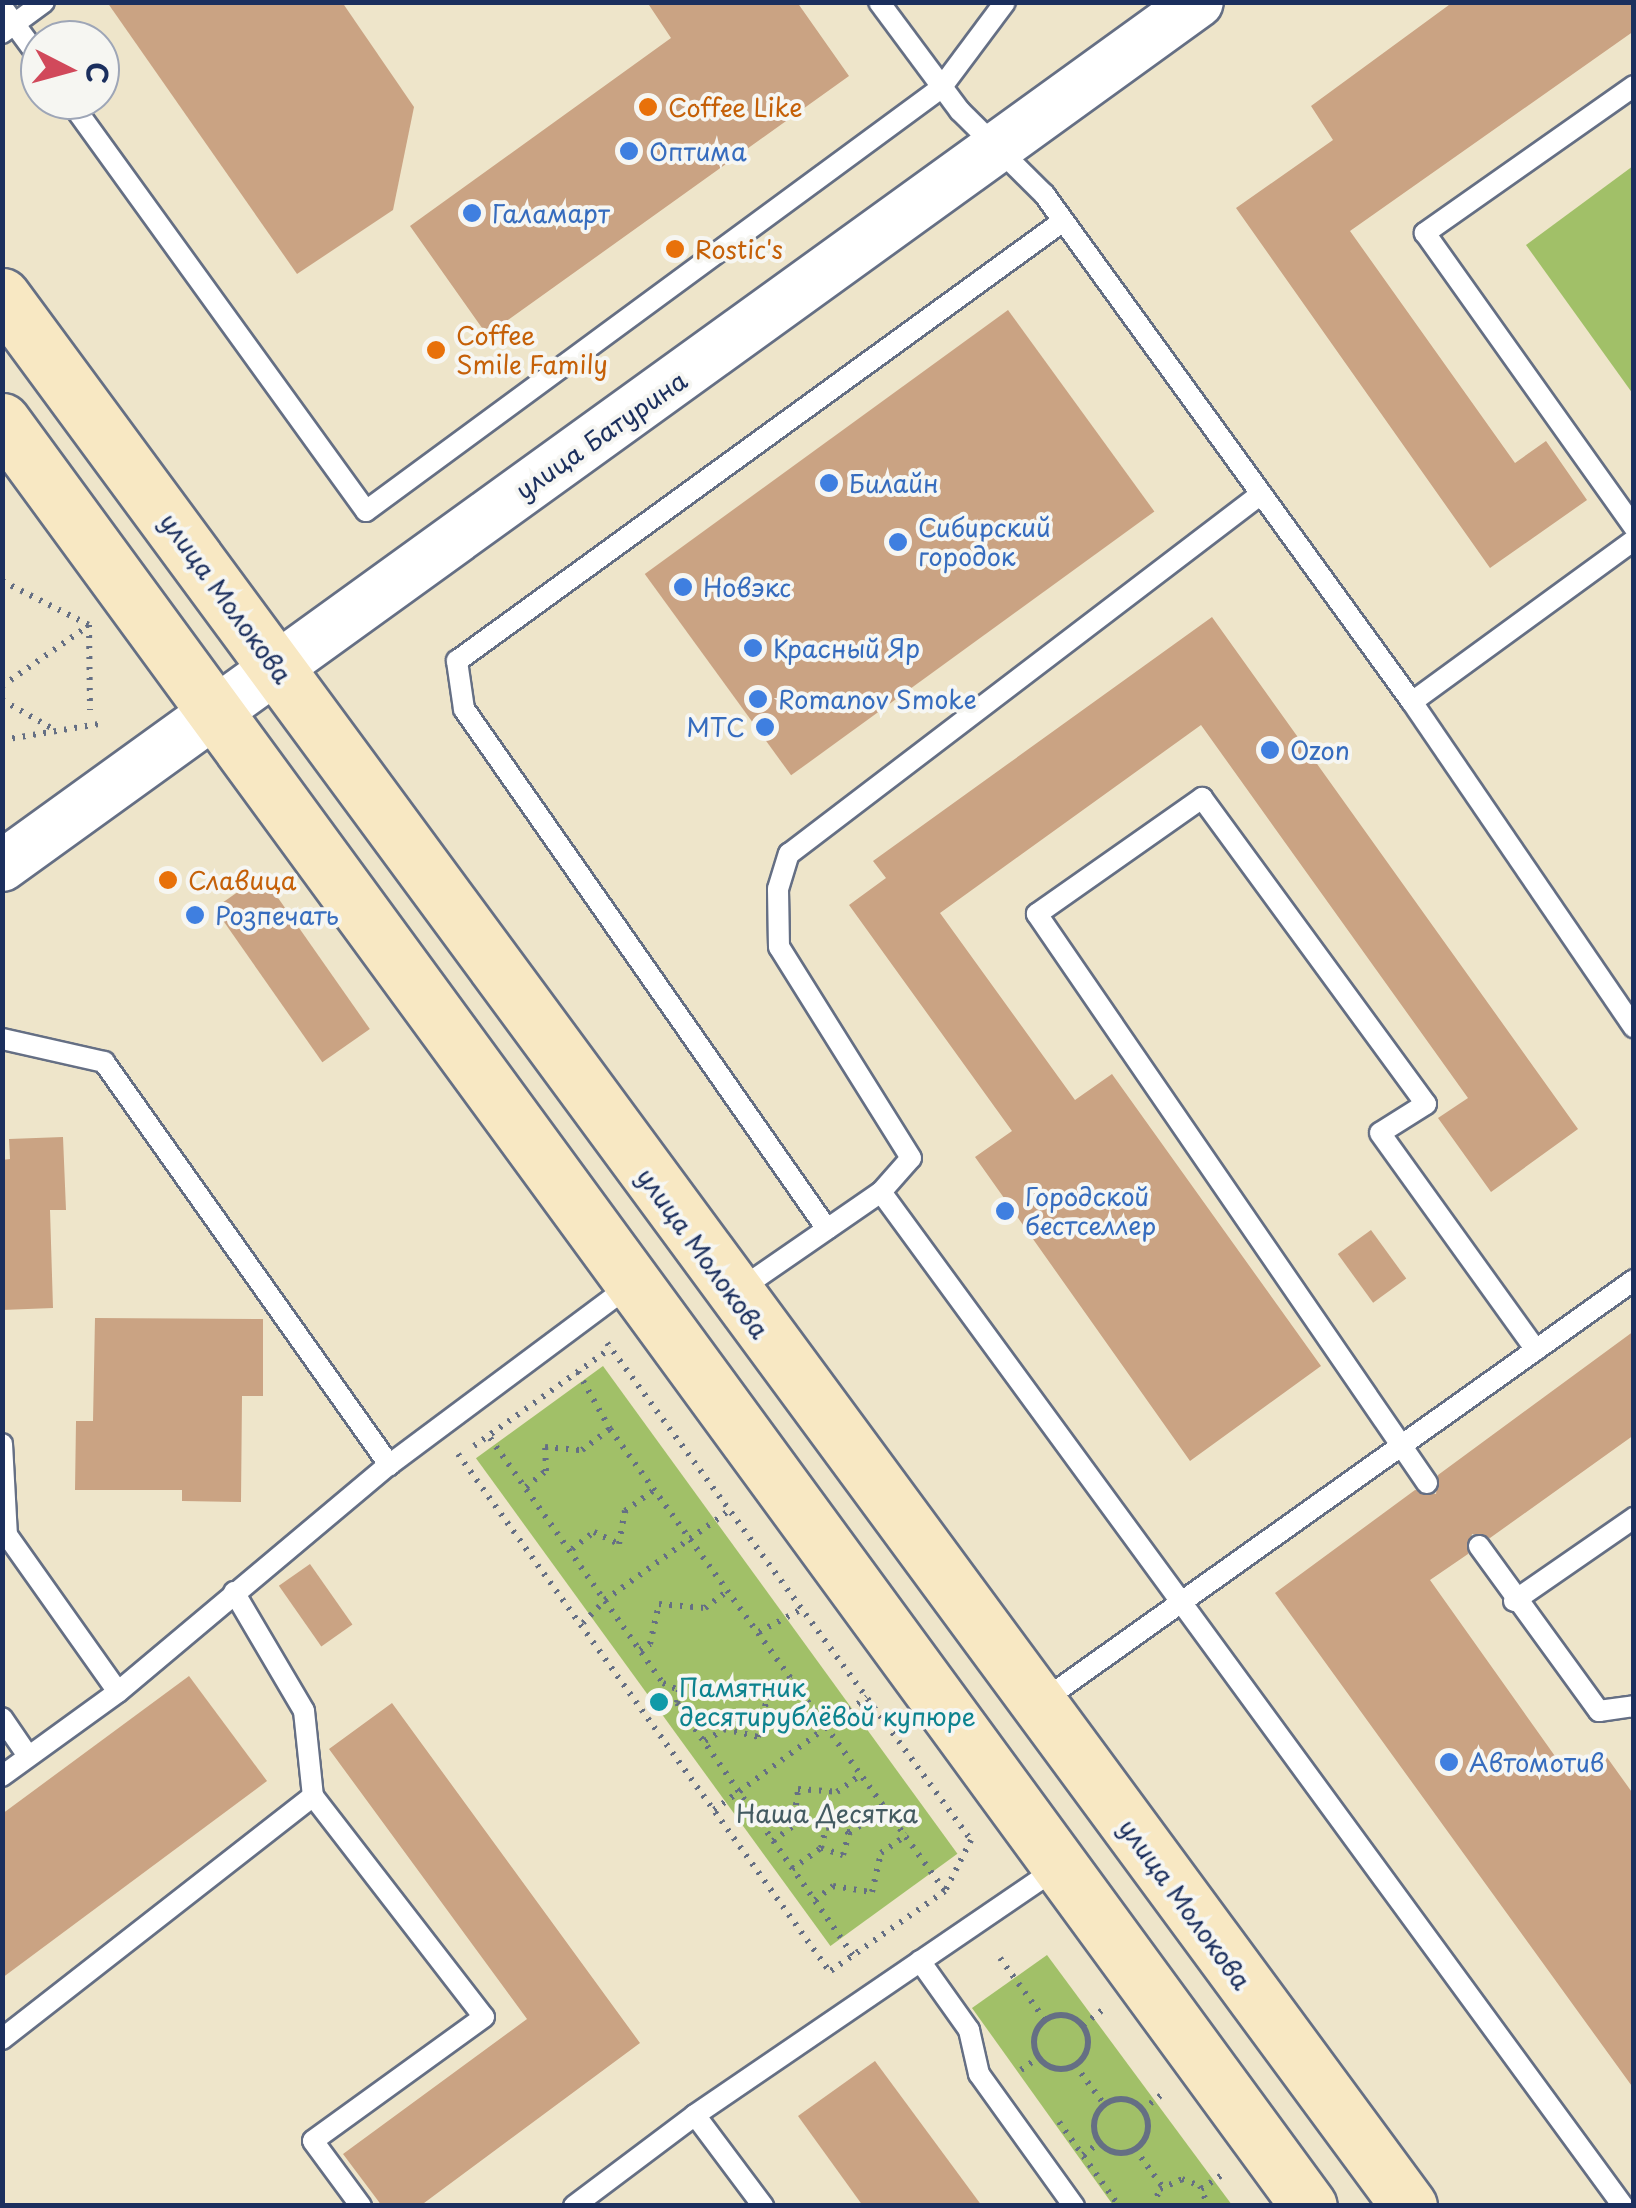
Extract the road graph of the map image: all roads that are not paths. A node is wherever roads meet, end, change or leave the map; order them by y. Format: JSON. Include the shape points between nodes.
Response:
{"nodes":[{"id":1,"x":44,"y":2,"type":"edge"},
{"id":2,"x":879,"y":2,"type":"edge"},
{"id":3,"x":1005,"y":2,"type":"edge"},
{"id":4,"x":1198,"y":2,"type":"edge"},
{"id":5,"x":7,"y":22,"type":"edge"},
{"id":6,"x":1634,"y":86,"type":"edge"},
{"id":7,"x":941,"y":88,"type":"junction"},
{"id":8,"x":83,"y":120,"type":"edge"},
{"id":9,"x":998,"y":148,"type":"junction"},
{"id":10,"x":1063,"y":221,"type":"junction"},
{"id":11,"x":2,"y":296,"type":"edge"},
{"id":12,"x":2,"y":421,"type":"edge"},
{"id":13,"x":1261,"y":494,"type":"junction"},
{"id":14,"x":1634,"y":527,"type":"edge"},
{"id":15,"x":1634,"y":540,"type":"edge"},
{"id":16,"x":278,"y":669,"type":"junction"},
{"id":17,"x":1412,"y":702,"type":"junction"},
{"id":18,"x":214,"y":713,"type":"junction"},
{"id":19,"x":2,"y":866,"type":"edge"},
{"id":20,"x":1634,"y":1027,"type":"edge"},
{"id":21,"x":2,"y":1038,"type":"edge"},
{"id":22,"x":882,"y":1192,"type":"junction"},
{"id":23,"x":827,"y":1229,"type":"junction"},
{"id":24,"x":1634,"y":1280,"type":"edge"},
{"id":25,"x":634,"y":1283,"type":"junction"},
{"id":26,"x":733,"y":1294,"type":"junction"},
{"id":27,"x":1536,"y":1350,"type":"junction"},
{"id":28,"x":2,"y":1444,"type":"edge"},
{"id":29,"x":1403,"y":1445,"type":"junction"},
{"id":30,"x":389,"y":1466,"type":"junction"},
{"id":31,"x":1427,"y":1483,"type":"dead end"},
{"id":32,"x":1634,"y":1518,"type":"edge"},
{"id":33,"x":5,"y":1537,"type":"edge"},
{"id":34,"x":1479,"y":1546,"type":"dead end"},
{"id":35,"x":234,"y":1592,"type":"junction"},
{"id":36,"x":1514,"y":1601,"type":"junction"},
{"id":37,"x":1181,"y":1602,"type":"junction"},
{"id":38,"x":118,"y":1692,"type":"junction"},
{"id":39,"x":1037,"y":1705,"type":"junction"},
{"id":40,"x":1634,"y":1706,"type":"edge"},
{"id":41,"x":2,"y":1718,"type":"edge"},
{"id":42,"x":28,"y":1756,"type":"junction"},
{"id":43,"x":2,"y":1776,"type":"edge"},
{"id":44,"x":314,"y":1796,"type":"junction"},
{"id":45,"x":1058,"y":1867,"type":"junction"},
{"id":46,"x":920,"y":1960,"type":"junction"},
{"id":47,"x":2,"y":2039,"type":"edge"},
{"id":48,"x":695,"y":2115,"type":"junction"},
{"id":49,"x":362,"y":2206,"type":"edge"},
{"id":50,"x":574,"y":2206,"type":"edge"},
{"id":51,"x":763,"y":2206,"type":"edge"},
{"id":52,"x":1074,"y":2206,"type":"edge"},
{"id":53,"x":1309,"y":2206,"type":"edge"},
{"id":54,"x":1409,"y":2206,"type":"edge"},
{"id":55,"x":1623,"y":2206,"type":"edge"}],
"edges":[{"from":1,"to":5,"type":"lane"},
{"from":2,"to":7,"type":"lane"},
{"from":3,"to":7,"type":"lane"},
{"from":4,"to":9,"type":"street","name":"улица Батурина"},
{"from":6,"to":14,"type":"lane","via":[[1425,233]]},
{"from":7,"to":8,"type":"lane","via":[[366,511]]},
{"from":7,"to":9,"type":"lane"},
{"from":9,"to":10,"type":"lane"},
{"from":9,"to":16,"type":"street","name":"улица Батурина"},
{"from":10,"to":13,"type":"lane"},
{"from":10,"to":23,"type":"lane","via":[[457,661],[464,709]]},
{"from":11,"to":16,"type":"main road","name":"улица Молокова"},
{"from":12,"to":18,"type":"main road"},
{"from":13,"to":17,"type":"lane"},
{"from":13,"to":22,"type":"lane","via":[[790,854],[778,889],[779,947],[911,1158]]},
{"from":15,"to":17,"type":"lane"},
{"from":16,"to":18,"type":"street","name":"улица Батурина"},
{"from":16,"to":26,"type":"main road","name":"улица Молокова"},
{"from":17,"to":20,"type":"lane"},
{"from":18,"to":19,"type":"street","name":"улица Батурина"},
{"from":18,"to":25,"type":"main road"},
{"from":21,"to":30,"type":"lane","via":[[104,1062]]},
{"from":22,"to":23,"type":"lane"},
{"from":22,"to":37,"type":"lane"},
{"from":23,"to":26,"type":"lane"},
{"from":24,"to":27,"type":"lane"},
{"from":25,"to":30,"type":"lane"},
{"from":25,"to":45,"type":"main road"},
{"from":26,"to":39,"type":"main road","name":"улица Молокова"},
{"from":27,"to":29,"type":"lane"},
{"from":27,"to":29,"type":"lane","via":[[1380,1133],[1426,1104],[1202,798],[1037,914]]},
{"from":28,"to":33,"type":"lane"},
{"from":29,"to":31,"type":"lane"},
{"from":29,"to":37,"type":"lane"},
{"from":30,"to":35,"type":"lane"},
{"from":32,"to":36,"type":"lane"},
{"from":33,"to":38,"type":"lane"},
{"from":34,"to":36,"type":"lane"},
{"from":35,"to":38,"type":"lane"},
{"from":35,"to":44,"type":"lane","via":[[304,1711]]},
{"from":36,"to":40,"type":"lane","via":[[1599,1711]]},
{"from":37,"to":39,"type":"lane"},
{"from":37,"to":55,"type":"lane"},
{"from":38,"to":42,"type":"lane"},
{"from":39,"to":54,"type":"main road","name":"улица Молокова"},
{"from":41,"to":42,"type":"lane"},
{"from":42,"to":43,"type":"lane"},
{"from":44,"to":47,"type":"lane"},
{"from":44,"to":49,"type":"lane","via":[[484,2017],[313,2141]]},
{"from":45,"to":46,"type":"lane"},
{"from":45,"to":53,"type":"main road"},
{"from":46,"to":48,"type":"lane"},
{"from":46,"to":52,"type":"lane","via":[[969,2030],[979,2074]]},
{"from":48,"to":50,"type":"lane"},
{"from":48,"to":51,"type":"lane"}]}
